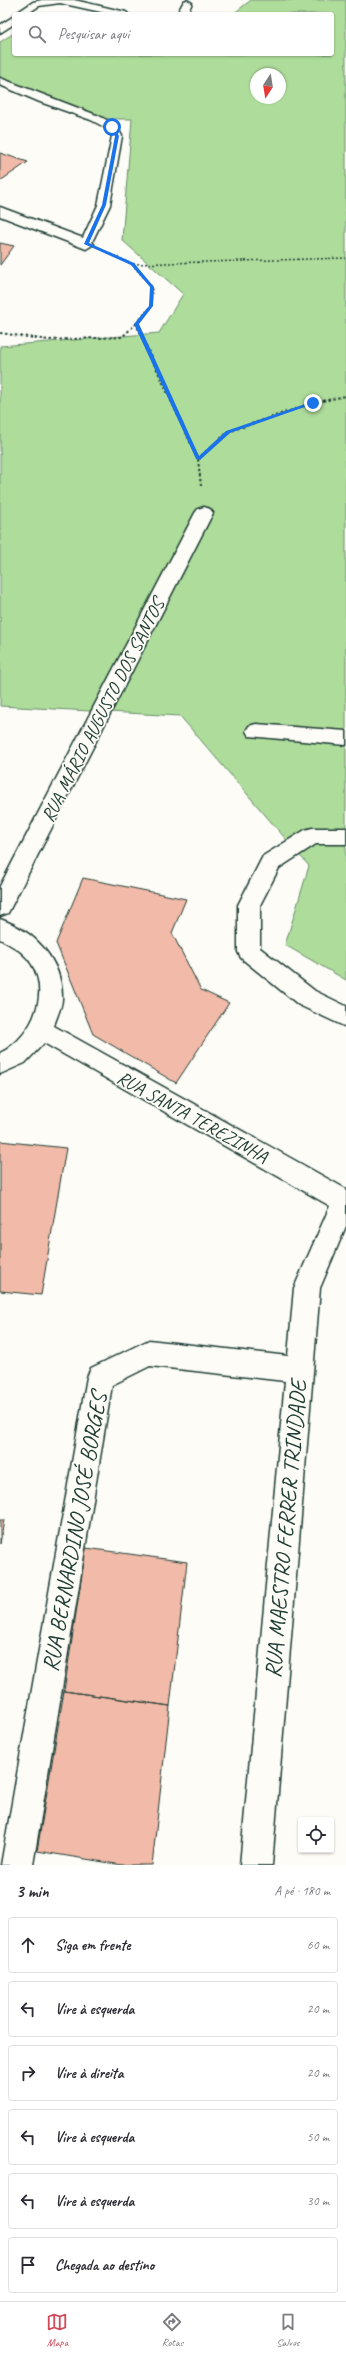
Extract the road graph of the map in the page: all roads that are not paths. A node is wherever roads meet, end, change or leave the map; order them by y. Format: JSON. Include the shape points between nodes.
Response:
{"nodes":[{"id":1,"x":58,"y":0,"type":"edge"},
{"id":2,"x":61,"y":0,"type":"edge"},
{"id":3,"x":187,"y":3,"type":"dead end"},
{"id":4,"x":23,"y":12,"type":"edge"},
{"id":5,"x":114,"y":12,"type":"edge"},
{"id":6,"x":183,"y":12,"type":"edge"},
{"id":7,"x":12,"y":21,"type":"edge"},
{"id":8,"x":0,"y":30,"type":"edge"},
{"id":9,"x":0,"y":81,"type":"edge"},
{"id":10,"x":0,"y":212,"type":"edge"},
{"id":11,"x":86,"y":244,"type":"joint"},
{"id":12,"x":204,"y":513,"type":"road end"},
{"id":13,"x":256,"y":730,"type":"dead end"},
{"id":14,"x":346,"y":738,"type":"edge"},
{"id":15,"x":346,"y":836,"type":"edge"},
{"id":16,"x":0,"y":907,"type":"edge"},
{"id":17,"x":0,"y":928,"type":"edge"},
{"id":18,"x":346,"y":1017,"type":"edge"},
{"id":19,"x":41,"y":1030,"type":"junction"},
{"id":20,"x":0,"y":1064,"type":"edge"},
{"id":21,"x":345,"y":1202,"type":"edge"},
{"id":22,"x":299,"y":1370,"type":"junction"},
{"id":23,"x":17,"y":1865,"type":"edge"},
{"id":24,"x":256,"y":1865,"type":"edge"}],
"edges":[{"from":1,"to":4,"type":"lane","via":[[36,4]]},
{"from":2,"to":5,"type":"lane"},
{"from":3,"to":6,"type":"lane"},
{"from":7,"to":8,"type":"lane"},
{"from":9,"to":11,"type":"lane","via":[[96,118],[112,127],[117,136],[104,205]]},
{"from":10,"to":11,"type":"street"},
{"from":12,"to":16,"type":"street","name":"RUA MÁRIO AUGUSTO DOS SANTOS"},
{"from":13,"to":14,"type":"street"},
{"from":15,"to":18,"type":"street","via":[[312,836],[271,862],[249,905],[249,952],[307,998]]},
{"from":17,"to":19,"type":"street","via":[[30,946],[47,971],[51,1000]]},
{"from":19,"to":20,"type":"street","via":[[17,1056]]},
{"from":19,"to":21,"type":"street","name":"RUA SANTA TEREZINHA"},
{"from":21,"to":22,"type":"street","name":"RUA MAESTRO FERRER TRINDADE","via":[[306,1288]]},
{"from":22,"to":23,"type":"street","name":"RUA BERNARDINO JOSÉ BORGES","via":[[149,1353],[100,1377]]},
{"from":22,"to":24,"type":"street","name":"RUA MAESTRO FERRER TRINDADE"}]}
